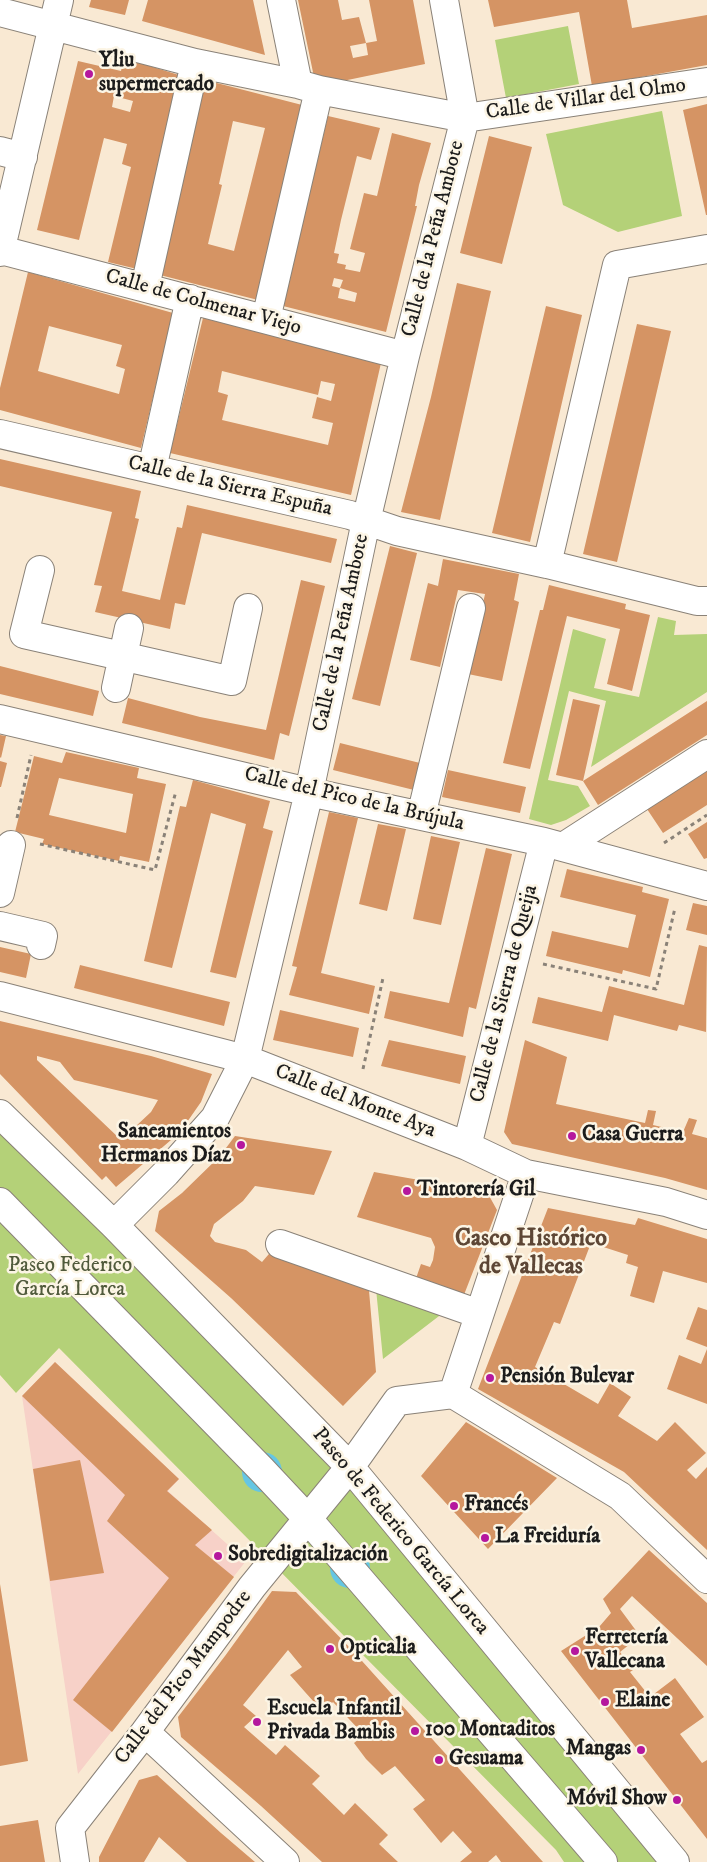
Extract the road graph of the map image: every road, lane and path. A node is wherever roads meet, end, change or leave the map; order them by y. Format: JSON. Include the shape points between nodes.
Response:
{"nodes":[{"id":1,"x":29,"y":0,"type":"edge"},
{"id":2,"x":59,"y":0,"type":"edge"},
{"id":3,"x":281,"y":0,"type":"edge"},
{"id":4,"x":444,"y":0,"type":"edge"},
{"id":5,"x":0,"y":12,"type":"edge"},
{"id":6,"x":53,"y":26,"type":"junction"},
{"id":7,"x":195,"y":63,"type":"junction"},
{"id":8,"x":707,"y":82,"type":"edge"},
{"id":9,"x":309,"y":87,"type":"junction"},
{"id":10,"x":465,"y":118,"type":"junction"},
{"id":11,"x":11,"y":154,"type":"edge"},
{"id":12,"x":707,"y":249,"type":"edge"},
{"id":13,"x":0,"y":251,"type":"edge"},
{"id":14,"x":145,"y":287,"type":"junction"},
{"id":15,"x":190,"y":299,"type":"junction"},
{"id":16,"x":266,"y":319,"type":"junction"},
{"id":17,"x":405,"y":356,"type":"junction"},
{"id":18,"x":0,"y":434,"type":"edge"},
{"id":19,"x":152,"y":469,"type":"junction"},
{"id":20,"x":366,"y":521,"type":"junction"},
{"id":21,"x":547,"y":564,"type":"junction"},
{"id":22,"x":40,"y":570,"type":"dead end"},
{"id":23,"x":707,"y":601,"type":"edge"},
{"id":24,"x":248,"y":608,"type":"dead end"},
{"id":25,"x":471,"y":608,"type":"dead end"},
{"id":26,"x":129,"y":628,"type":"dead end"},
{"id":27,"x":123,"y":657,"type":"junction"},
{"id":28,"x":116,"y":688,"type":"dead end"},
{"id":29,"x":0,"y":718,"type":"edge"},
{"id":30,"x":32,"y":750,"type":"dead end"},
{"id":31,"x":707,"y":754,"type":"edge"},
{"id":32,"x":178,"y":783,"type":"dead end"},
{"id":33,"x":309,"y":792,"type":"junction"},
{"id":34,"x":707,"y":815,"type":"edge"},
{"id":35,"x":421,"y":816,"type":"junction"},
{"id":36,"x":17,"y":819,"type":"dead end"},
{"id":37,"x":22,"y":844,"type":"joint"},
{"id":38,"x":564,"y":847,"type":"junction"},
{"id":39,"x":632,"y":865,"type":"junction"},
{"id":40,"x":694,"y":882,"type":"edge"},
{"id":41,"x":0,"y":893,"type":"edge"},
{"id":42,"x":0,"y":926,"type":"edge"},
{"id":43,"x":41,"y":946,"type":"dead end"},
{"id":44,"x":515,"y":958,"type":"junction"},
{"id":45,"x":383,"y":978,"type":"dead end"},
{"id":46,"x":0,"y":996,"type":"edge"},
{"id":47,"x":245,"y":1059,"type":"junction"},
{"id":48,"x":363,"y":1069,"type":"dead end"},
{"id":49,"x":0,"y":1114,"type":"edge"},
{"id":50,"x":467,"y":1146,"type":"junction"},
{"id":51,"x":526,"y":1174,"type":"junction"},
{"id":52,"x":0,"y":1202,"type":"edge"},
{"id":53,"x":707,"y":1215,"type":"edge"},
{"id":54,"x":114,"y":1225,"type":"junction"},
{"id":55,"x":280,"y":1244,"type":"dead end"},
{"id":56,"x":479,"y":1314,"type":"junction"},
{"id":57,"x":453,"y":1394,"type":"junction"},
{"id":58,"x":350,"y":1467,"type":"junction"},
{"id":59,"x":307,"y":1518,"type":"junction"},
{"id":60,"x":707,"y":1579,"type":"edge"},
{"id":61,"x":145,"y":1732,"type":"junction"},
{"id":62,"x":75,"y":1862,"type":"edge"},
{"id":63,"x":285,"y":1862,"type":"edge"},
{"id":64,"x":603,"y":1862,"type":"edge"},
{"id":65,"x":675,"y":1862,"type":"edge"}],
"edges":[{"from":1,"to":6,"type":"street"},
{"from":2,"to":6,"type":"street"},
{"from":3,"to":9,"type":"street"},
{"from":4,"to":10,"type":"street","name":"Calle de la Peña Ambote"},
{"from":5,"to":6,"type":"street","name":"Calle de Villar del Olmo"},
{"from":6,"to":7,"type":"street","name":"Calle de Villar del Olmo"},
{"from":6,"to":11,"type":"street"},
{"from":7,"to":9,"type":"street","name":"Calle de Villar del Olmo"},
{"from":7,"to":14,"type":"street"},
{"from":8,"to":10,"type":"street","name":"Calle de Villar del Olmo"},
{"from":9,"to":10,"type":"street","name":"Calle de Villar del Olmo"},
{"from":9,"to":16,"type":"street"},
{"from":10,"to":17,"type":"street","name":"Calle de la Peña Ambote"},
{"from":11,"to":13,"type":"street"},
{"from":12,"to":21,"type":"street","via":[[617,265]]},
{"from":13,"to":14,"type":"street","name":"Calle de Colmenar Viejo"},
{"from":14,"to":15,"type":"street","name":"Calle de Colmenar Viejo"},
{"from":15,"to":16,"type":"street","name":"Calle de Colmenar Viejo"},
{"from":15,"to":19,"type":"street"},
{"from":16,"to":17,"type":"street","name":"Calle de Colmenar Viejo"},
{"from":17,"to":20,"type":"street","name":"Calle de la Peña Ambote"},
{"from":18,"to":19,"type":"street","name":"Calle de la Sierra Espuña"},
{"from":19,"to":20,"type":"street","name":"Calle de la Sierra Espuña"},
{"from":20,"to":21,"type":"street","name":"Calle de la Sierra Espuña","via":[[397,531]]},
{"from":20,"to":33,"type":"street","name":"Calle de la Peña Ambote"},
{"from":21,"to":23,"type":"street","name":"Calle de la Sierra Espuña","via":[[697,602]]},
{"from":22,"to":27,"type":"street","via":[[24,634]]},
{"from":24,"to":27,"type":"street","via":[[232,681]]},
{"from":25,"to":35,"type":"street"},
{"from":26,"to":27,"type":"street"},
{"from":27,"to":28,"type":"street"},
{"from":29,"to":33,"type":"street","name":"Calle del Pico de la Brújula"},
{"from":30,"to":36,"type":"path"},
{"from":31,"to":38,"type":"street"},
{"from":32,"to":37,"type":"path","via":[[155,870]]},
{"from":33,"to":35,"type":"street","name":"Calle del Pico de la Brújula"},
{"from":33,"to":47,"type":"street","name":"Calle de la Peña Ambote"},
{"from":34,"to":39,"type":"path"},
{"from":35,"to":38,"type":"street","name":"Calle del Pico de la Brújula"},
{"from":37,"to":41,"type":"street"},
{"from":38,"to":39,"type":"street","name":"Calle del Pico de la Brújula"},
{"from":38,"to":44,"type":"street","name":"Calle de la Sierra de Queija"},
{"from":39,"to":40,"type":"street","name":"Calle del Pico de la Brújula"},
{"from":40,"to":44,"type":"path","via":[[656,989]]},
{"from":42,"to":43,"type":"street","via":[[43,936]]},
{"from":44,"to":50,"type":"street","name":"Calle de la Sierra de Queija"},
{"from":45,"to":48,"type":"path"},
{"from":46,"to":47,"type":"street","name":"Calle del Monte Aya"},
{"from":47,"to":50,"type":"street","name":"Calle del Monte Aya"},
{"from":47,"to":54,"type":"street","name":"Calle de la Peña Ambote","via":[[214,1118]]},
{"from":49,"to":54,"type":"street","name":"Paseo de Federico García Lorca"},
{"from":50,"to":51,"type":"street","name":"Calle del Monte Aya"},
{"from":51,"to":53,"type":"street","name":"Calle del Monte Aya","via":[[666,1202]]},
{"from":51,"to":56,"type":"street"},
{"from":52,"to":59,"type":"street"},
{"from":54,"to":58,"type":"street","name":"Paseo de Federico García Lorca"},
{"from":55,"to":56,"type":"street"},
{"from":56,"to":57,"type":"street"},
{"from":57,"to":58,"type":"street","name":"Calle del Pico Mampodre","via":[[397,1401]]},
{"from":57,"to":60,"type":"street","via":[[620,1496]]},
{"from":58,"to":59,"type":"street","name":"Calle del Pico Mampodre"},
{"from":58,"to":65,"type":"street","name":"Paseo de Federico García Lorca"},
{"from":59,"to":61,"type":"street","name":"Calle del Pico Mampodre"},
{"from":59,"to":64,"type":"street"},
{"from":61,"to":62,"type":"street","name":"Calle del Pico Mampodre","via":[[70,1828]]},
{"from":61,"to":63,"type":"street"}]}
